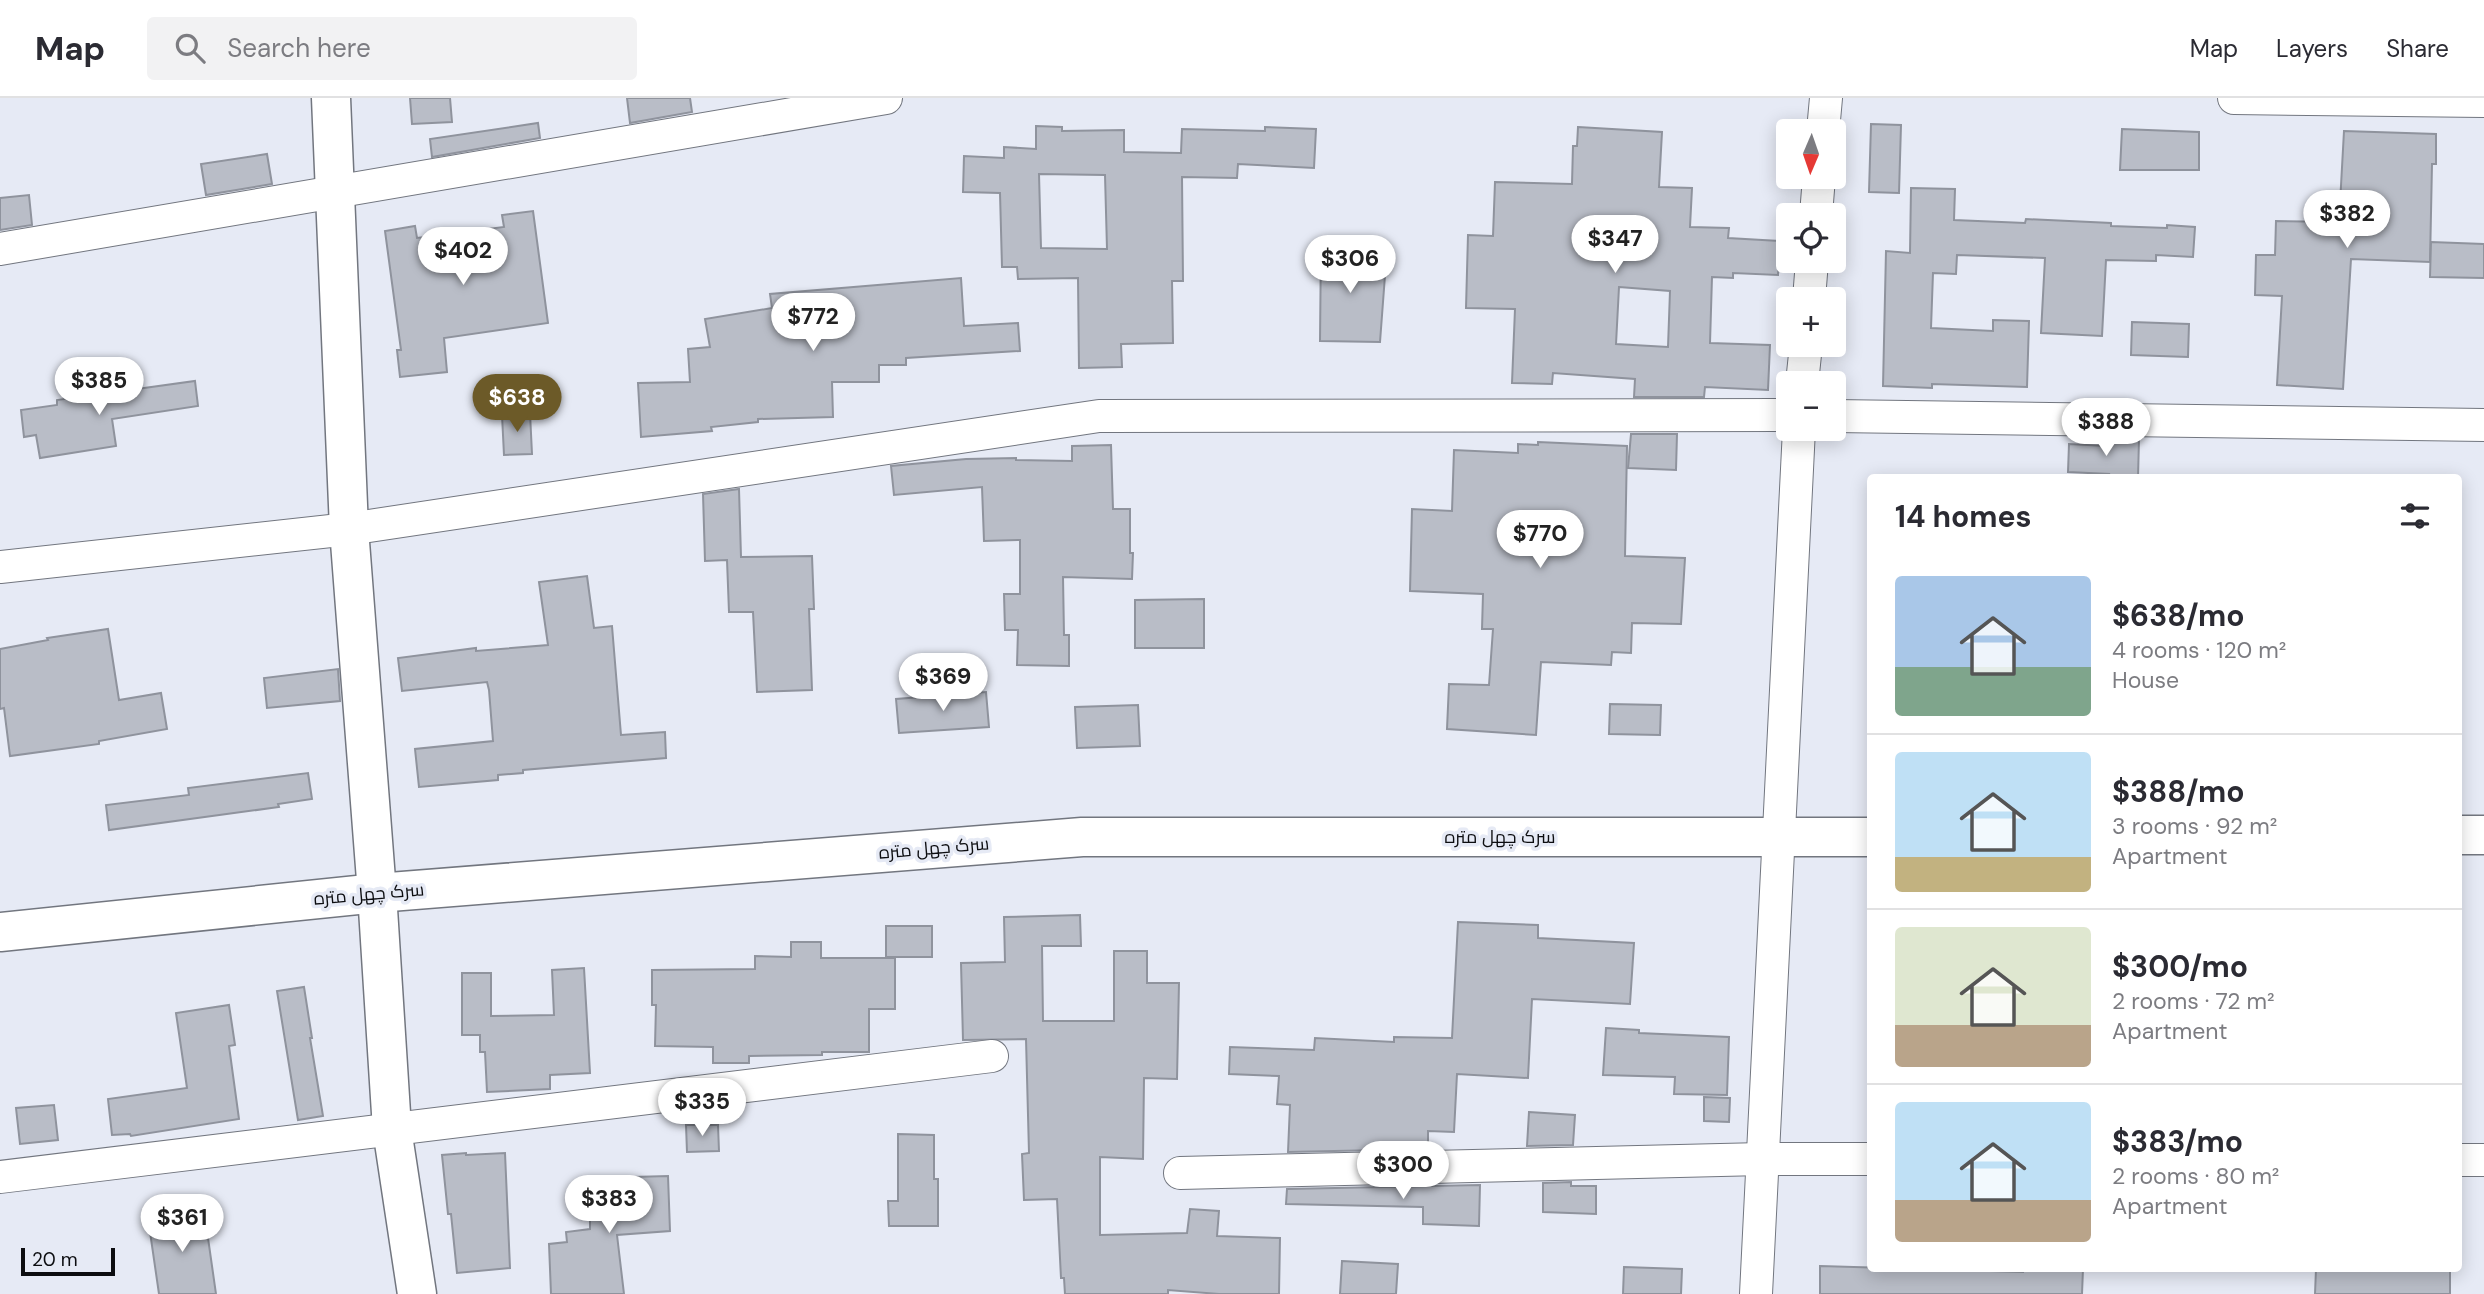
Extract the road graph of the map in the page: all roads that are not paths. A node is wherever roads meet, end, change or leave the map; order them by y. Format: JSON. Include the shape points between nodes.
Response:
{"nodes":[{"id":1,"x":331,"y":98,"type":"edge"},
{"id":2,"x":886,"y":98,"type":"edge"},
{"id":3,"x":1826,"y":98,"type":"edge"},
{"id":4,"x":2234,"y":98,"type":"edge"},
{"id":5,"x":2484,"y":101,"type":"edge"},
{"id":6,"x":1824,"y":119,"type":"edge"},
{"id":7,"x":335,"y":191,"type":"junction"},
{"id":8,"x":0,"y":249,"type":"edge"},
{"id":9,"x":1776,"y":415,"type":"edge"},
{"id":10,"x":1846,"y":416,"type":"edge"},
{"id":11,"x":2484,"y":425,"type":"edge"},
{"id":12,"x":1798,"y":441,"type":"edge"},
{"id":13,"x":349,"y":529,"type":"junction"},
{"id":14,"x":0,"y":567,"type":"edge"},
{"id":15,"x":2462,"y":835,"type":"edge"},
{"id":16,"x":2484,"y":835,"type":"edge"},
{"id":17,"x":1867,"y":837,"type":"edge"},
{"id":18,"x":1778,"y":838,"type":"junction"},
{"id":19,"x":377,"y":892,"type":"junction"},
{"id":20,"x":0,"y":932,"type":"edge"},
{"id":21,"x":992,"y":1056,"type":"dead end"},
{"id":22,"x":392,"y":1129,"type":"junction"},
{"id":23,"x":1762,"y":1159,"type":"junction"},
{"id":24,"x":1867,"y":1159,"type":"edge"},
{"id":25,"x":2462,"y":1160,"type":"edge"},
{"id":26,"x":2484,"y":1160,"type":"edge"},
{"id":27,"x":1180,"y":1173,"type":"dead end"},
{"id":28,"x":0,"y":1177,"type":"edge"},
{"id":29,"x":417,"y":1294,"type":"edge"},
{"id":30,"x":1756,"y":1294,"type":"edge"}],
"edges":[{"from":1,"to":7,"type":"street"},
{"from":2,"to":7,"type":"street"},
{"from":3,"to":6,"type":"street"},
{"from":4,"to":5,"type":"street"},
{"from":7,"to":8,"type":"street"},
{"from":7,"to":13,"type":"street"},
{"from":9,"to":13,"type":"street","via":[[1099,416]]},
{"from":10,"to":11,"type":"street"},
{"from":12,"to":18,"type":"street"},
{"from":13,"to":14,"type":"street"},
{"from":13,"to":19,"type":"street"},
{"from":15,"to":16,"type":"street"},
{"from":17,"to":18,"type":"street","name":"سرک چهل متره"},
{"from":18,"to":19,"type":"street","name":"سرک چهل متره","via":[[1082,837]]},
{"from":18,"to":23,"type":"street"},
{"from":19,"to":20,"type":"street","name":"سرک چهل متره"},
{"from":19,"to":22,"type":"street"},
{"from":21,"to":22,"type":"street"},
{"from":22,"to":28,"type":"street"},
{"from":22,"to":29,"type":"street"},
{"from":23,"to":24,"type":"street"},
{"from":23,"to":27,"type":"street"},
{"from":23,"to":30,"type":"street"},
{"from":25,"to":26,"type":"street"}]}
